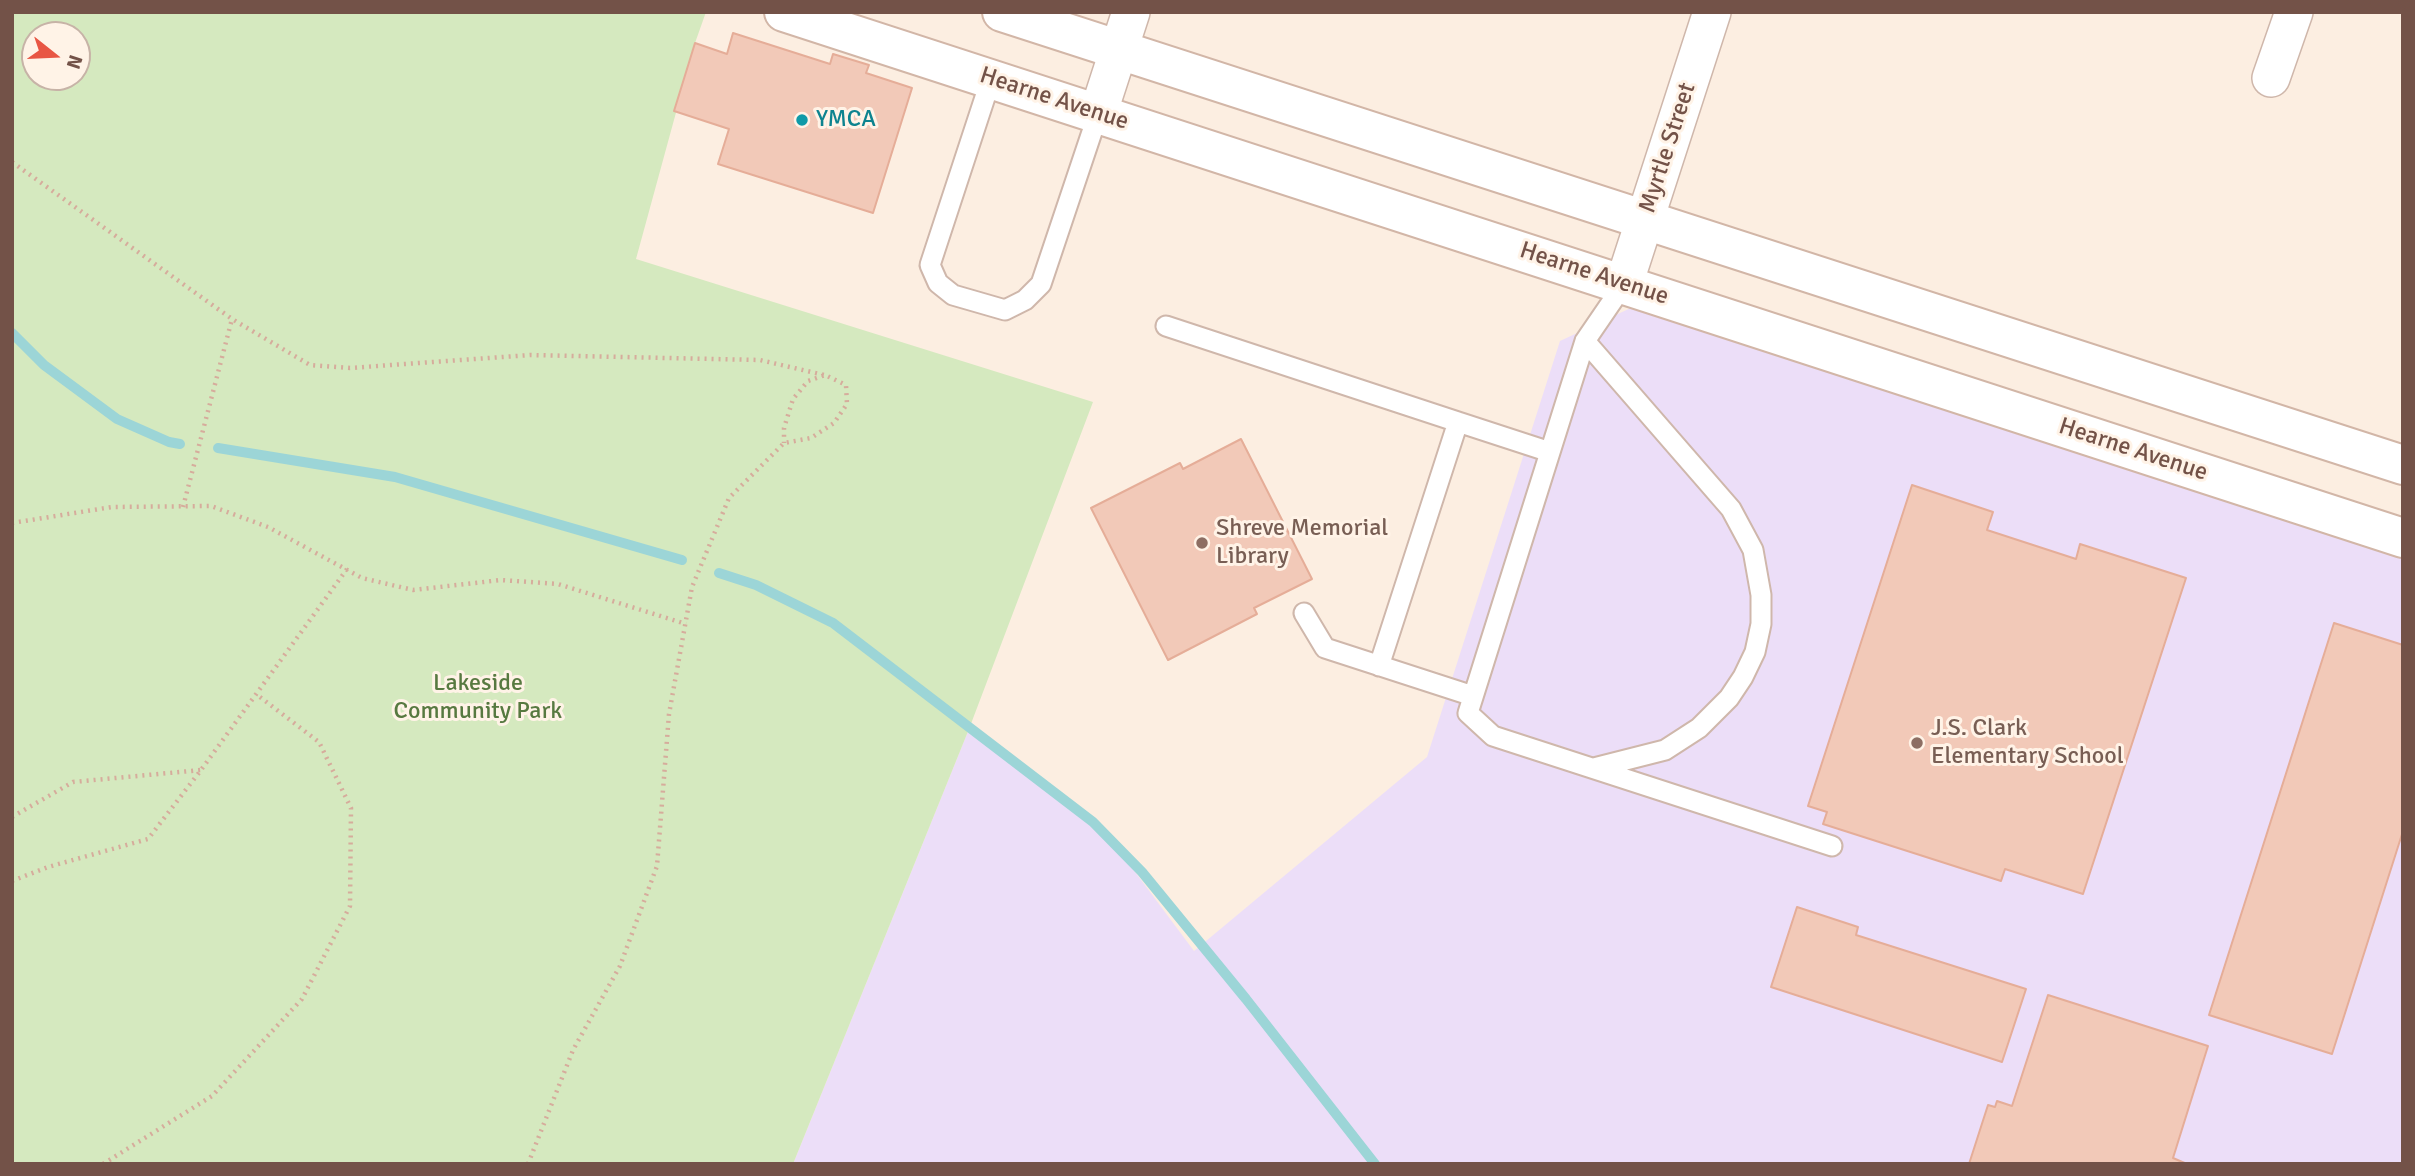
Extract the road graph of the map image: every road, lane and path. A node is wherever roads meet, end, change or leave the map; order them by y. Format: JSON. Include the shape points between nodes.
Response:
{"nodes":[{"id":1,"x":784,"y":12,"type":"edge"},
{"id":2,"x":1002,"y":12,"type":"edge"},
{"id":3,"x":1131,"y":12,"type":"edge"},
{"id":4,"x":1712,"y":12,"type":"edge"},
{"id":5,"x":2294,"y":12,"type":"edge"},
{"id":6,"x":1119,"y":50,"type":"junction"},
{"id":7,"x":2271,"y":78,"type":"dead end"},
{"id":8,"x":991,"y":79,"type":"junction"},
{"id":9,"x":1098,"y":114,"type":"junction"},
{"id":10,"x":12,"y":162,"type":"edge"},
{"id":11,"x":1645,"y":220,"type":"junction"},
{"id":12,"x":1624,"y":284,"type":"junction"},
{"id":13,"x":232,"y":318,"type":"junction"},
{"id":14,"x":1166,"y":326,"type":"dead end"},
{"id":15,"x":1585,"y":341,"type":"junction"},
{"id":16,"x":825,"y":375,"type":"junction"},
{"id":17,"x":1458,"y":422,"type":"junction"},
{"id":18,"x":784,"y":443,"type":"junction"},
{"id":19,"x":1550,"y":452,"type":"junction"},
{"id":20,"x":2403,"y":465,"type":"edge"},
{"id":21,"x":183,"y":506,"type":"junction"},
{"id":22,"x":12,"y":523,"type":"edge"},
{"id":23,"x":2403,"y":538,"type":"edge"},
{"id":24,"x":347,"y":569,"type":"junction"},
{"id":25,"x":1304,"y":613,"type":"dead end"},
{"id":26,"x":686,"y":624,"type":"junction"},
{"id":27,"x":1379,"y":666,"type":"junction"},
{"id":28,"x":256,"y":694,"type":"junction"},
{"id":29,"x":1473,"y":696,"type":"junction"},
{"id":30,"x":1593,"y":769,"type":"junction"},
{"id":31,"x":201,"y":770,"type":"junction"},
{"id":32,"x":12,"y":817,"type":"edge"},
{"id":33,"x":1832,"y":846,"type":"dead end"},
{"id":34,"x":12,"y":881,"type":"edge"},
{"id":35,"x":103,"y":1164,"type":"edge"},
{"id":36,"x":528,"y":1164,"type":"edge"}],
"edges":[{"from":1,"to":8,"type":"main road","name":"Hearne Avenue"},
{"from":2,"to":6,"type":"main road"},
{"from":3,"to":6,"type":"street"},
{"from":4,"to":11,"type":"street","name":"Myrtle Street"},
{"from":5,"to":7,"type":"street"},
{"from":6,"to":9,"type":"street"},
{"from":6,"to":11,"type":"main road"},
{"from":8,"to":9,"type":"main road","name":"Hearne Avenue"},
{"from":8,"to":9,"type":"lane","via":[[930,265],[938,283],[953,295],[1005,310],[1025,300],[1041,284]]},
{"from":9,"to":12,"type":"main road","name":"Hearne Avenue"},
{"from":10,"to":13,"type":"path"},
{"from":11,"to":12,"type":"street","name":"Myrtle Street"},
{"from":11,"to":20,"type":"main road"},
{"from":12,"to":15,"type":"lane"},
{"from":12,"to":23,"type":"main road","name":"Hearne Avenue"},
{"from":13,"to":16,"type":"path","via":[[310,365],[351,368],[530,355],[760,360]]},
{"from":13,"to":21,"type":"path"},
{"from":14,"to":17,"type":"lane"},
{"from":15,"to":19,"type":"lane"},
{"from":15,"to":30,"type":"lane","via":[[1731,509],[1752,550],[1761,595],[1755,652],[1729,698],[1699,728],[1665,750]]},
{"from":16,"to":18,"type":"path","via":[[808,381],[793,399]]},
{"from":16,"to":18,"type":"path","via":[[846,385],[848,404],[834,423],[811,438]]},
{"from":17,"to":19,"type":"lane"},
{"from":17,"to":27,"type":"lane"},
{"from":18,"to":26,"type":"path","via":[[729,498],[692,587]]},
{"from":19,"to":29,"type":"lane"},
{"from":21,"to":22,"type":"path","via":[[112,507]]},
{"from":21,"to":24,"type":"path","via":[[211,506],[268,527]]},
{"from":24,"to":26,"type":"path","via":[[362,578],[413,590],[501,580],[558,584]]},
{"from":24,"to":28,"type":"path"},
{"from":25,"to":27,"type":"lane","via":[[1325,648]]},
{"from":26,"to":36,"type":"path","via":[[669,714],[657,866],[620,966],[573,1050]]},
{"from":27,"to":29,"type":"lane"},
{"from":28,"to":31,"type":"path"},
{"from":28,"to":35,"type":"path","via":[[319,742],[351,808],[350,906],[302,999],[212,1096]]},
{"from":29,"to":30,"type":"lane","via":[[1468,713],[1493,736]]},
{"from":30,"to":33,"type":"lane"},
{"from":31,"to":32,"type":"path","via":[[74,782]]},
{"from":31,"to":34,"type":"path","via":[[148,839]]}]}
